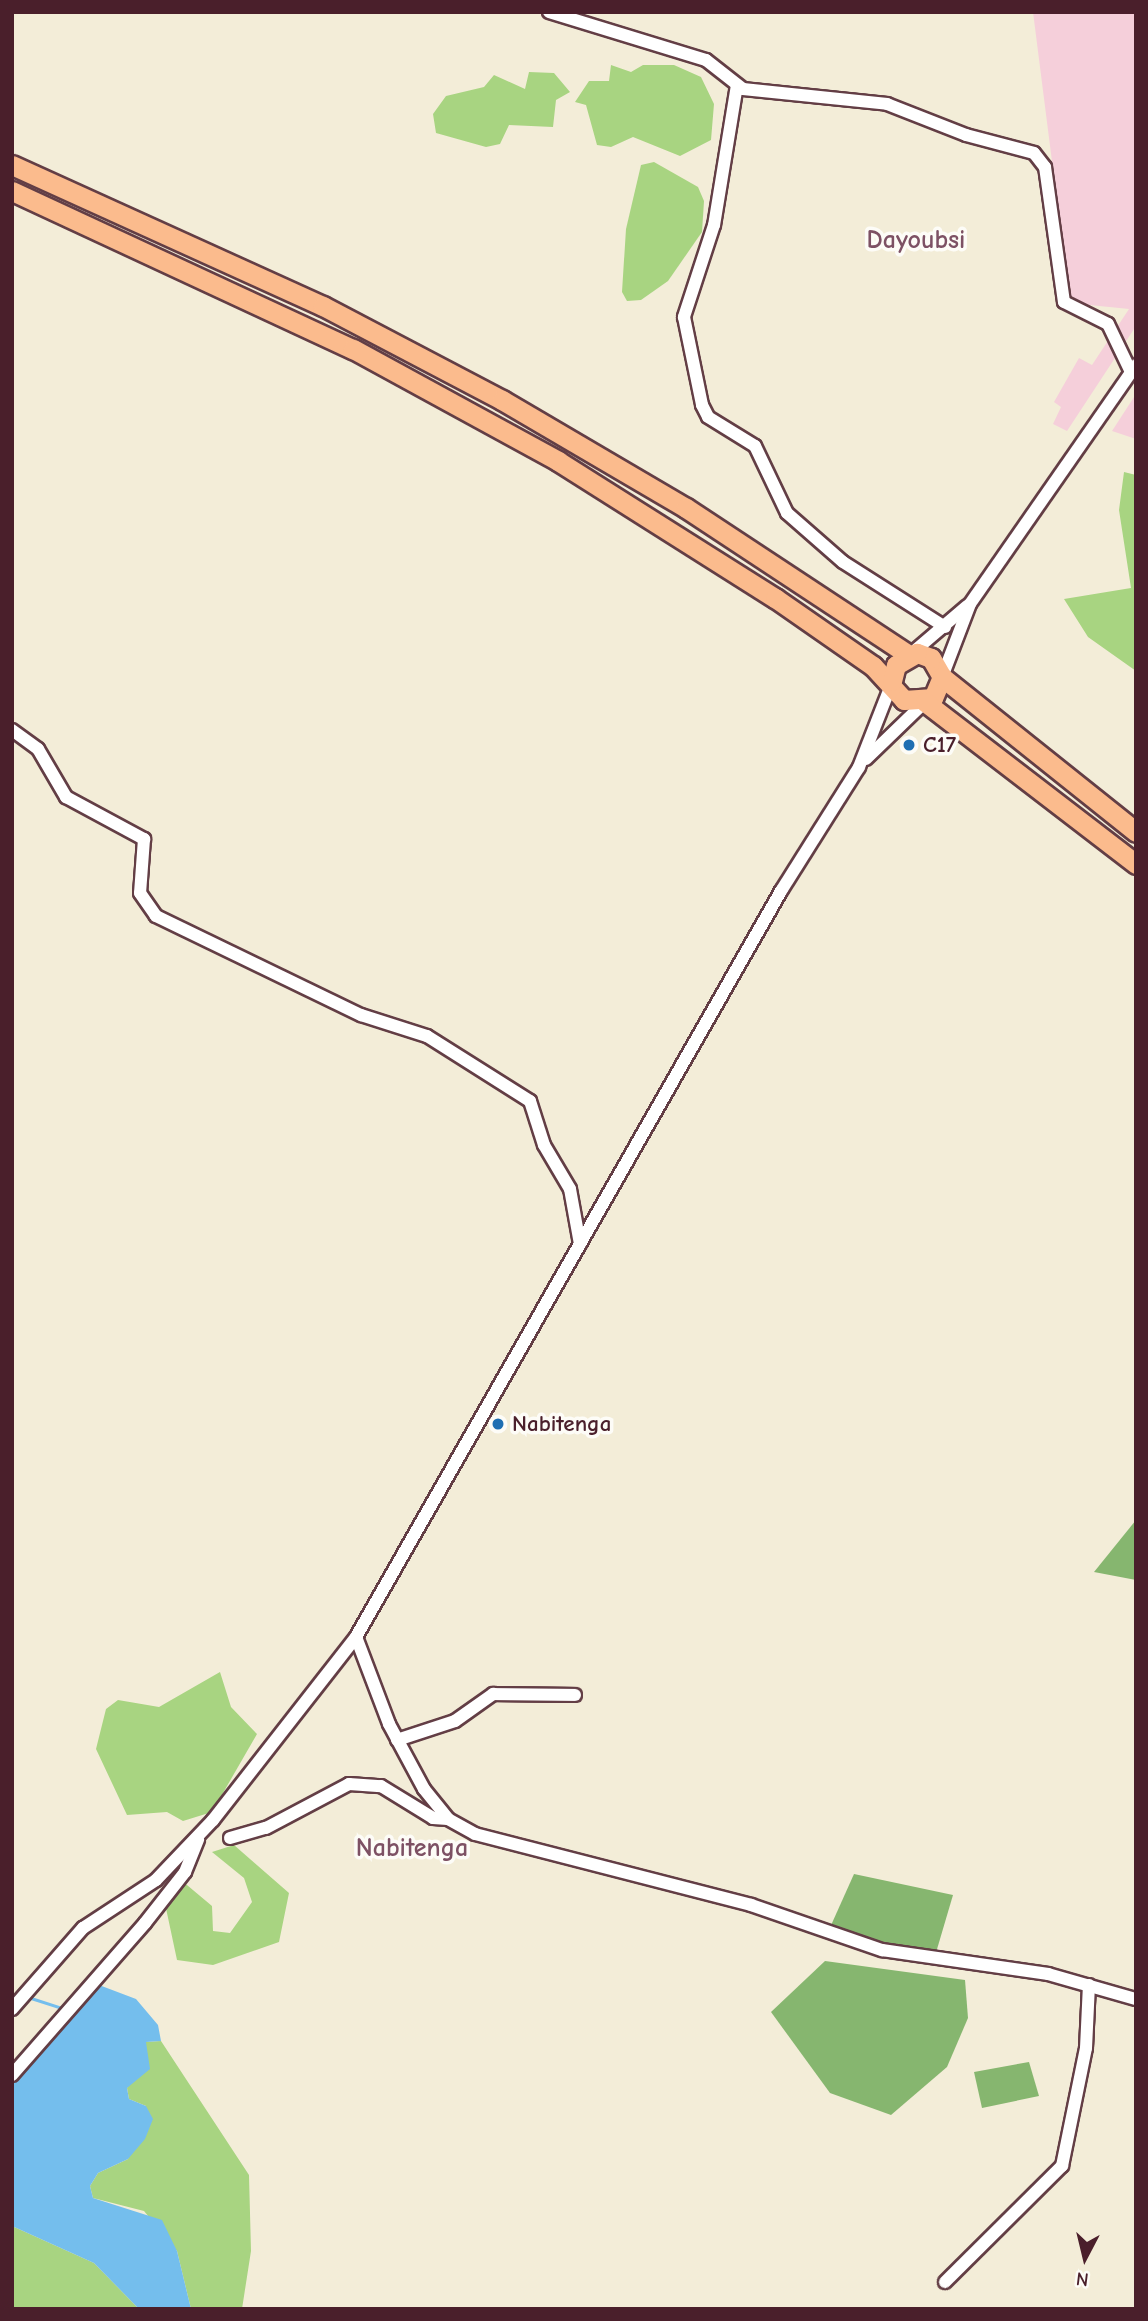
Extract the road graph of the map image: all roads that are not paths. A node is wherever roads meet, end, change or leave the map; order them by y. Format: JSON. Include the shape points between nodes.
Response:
{"nodes":[{"id":1,"x":549,"y":12,"type":"edge"},
{"id":2,"x":737,"y":85,"type":"junction"},
{"id":3,"x":12,"y":165,"type":"edge"},
{"id":4,"x":12,"y":191,"type":"edge"},
{"id":5,"x":1133,"y":368,"type":"edge"},
{"id":6,"x":970,"y":604,"type":"junction"},
{"id":7,"x":945,"y":626,"type":"junction"},
{"id":8,"x":909,"y":655,"type":"junction"},
{"id":9,"x":942,"y":677,"type":"junction"},
{"id":10,"x":892,"y":681,"type":"junction"},
{"id":11,"x":925,"y":702,"type":"junction"},
{"id":12,"x":12,"y":730,"type":"edge"},
{"id":13,"x":859,"y":767,"type":"junction"},
{"id":14,"x":1136,"y":832,"type":"edge"},
{"id":15,"x":1136,"y":864,"type":"edge"},
{"id":16,"x":580,"y":1244,"type":"junction"},
{"id":17,"x":356,"y":1637,"type":"junction"},
{"id":18,"x":575,"y":1695,"type":"dead end"},
{"id":19,"x":397,"y":1740,"type":"junction"},
{"id":20,"x":448,"y":1819,"type":"junction"},
{"id":21,"x":201,"y":1832,"type":"junction"},
{"id":22,"x":230,"y":1838,"type":"dead end"},
{"id":23,"x":1089,"y":1985,"type":"junction"},
{"id":24,"x":1136,"y":1999,"type":"edge"},
{"id":25,"x":12,"y":2009,"type":"edge"},
{"id":26,"x":12,"y":2075,"type":"edge"},
{"id":27,"x":945,"y":2282,"type":"dead end"}],
"edges":[{"from":1,"to":2,"type":"street","via":[[706,60]]},
{"from":2,"to":5,"type":"street","via":[[887,104],[966,135],[1034,153],[1045,167],[1064,302],[1108,324]]},
{"from":2,"to":7,"type":"street","via":[[714,225],[684,317],[702,405],[708,417],[755,446],[787,513],[843,562]]},
{"from":3,"to":8,"type":"highway","via":[[323,306],[502,400],[687,508]]},
{"from":4,"to":10,"type":"highway","via":[[265,306],[460,406],[671,531]]},
{"from":5,"to":6,"type":"street"},
{"from":6,"to":7,"type":"street"},
{"from":6,"to":9,"type":"street"},
{"from":7,"to":8,"type":"street"},
{"from":8,"to":9,"type":"highway","via":[[931,658]]},
{"from":8,"to":10,"type":"highway","via":[[896,665]]},
{"from":9,"to":11,"type":"highway","via":[[938,692]]},
{"from":9,"to":14,"type":"highway"},
{"from":10,"to":11,"type":"highway","via":[[904,700]]},
{"from":10,"to":13,"type":"street"},
{"from":11,"to":13,"type":"street"},
{"from":11,"to":15,"type":"highway"},
{"from":12,"to":16,"type":"street","via":[[37,749],[66,797],[144,839],[140,893],[156,916],[361,1014],[427,1036],[530,1101],[544,1145],[570,1189]]},
{"from":13,"to":16,"type":"street"},
{"from":16,"to":17,"type":"street"},
{"from":17,"to":19,"type":"street"},
{"from":17,"to":21,"type":"street"},
{"from":18,"to":19,"type":"street","via":[[493,1695],[455,1721]]},
{"from":19,"to":20,"type":"street"},
{"from":20,"to":22,"type":"street","via":[[433,1818],[381,1786],[348,1784],[266,1828]]},
{"from":20,"to":23,"type":"street","via":[[514,1847],[751,1905],[881,1950],[997,1964]]},
{"from":21,"to":25,"type":"street","via":[[156,1880],[83,1928]]},
{"from":21,"to":26,"type":"street","via":[[185,1872]]},
{"from":23,"to":24,"type":"street"},
{"from":23,"to":27,"type":"street","via":[[1086,2048],[1062,2166]]}]}
